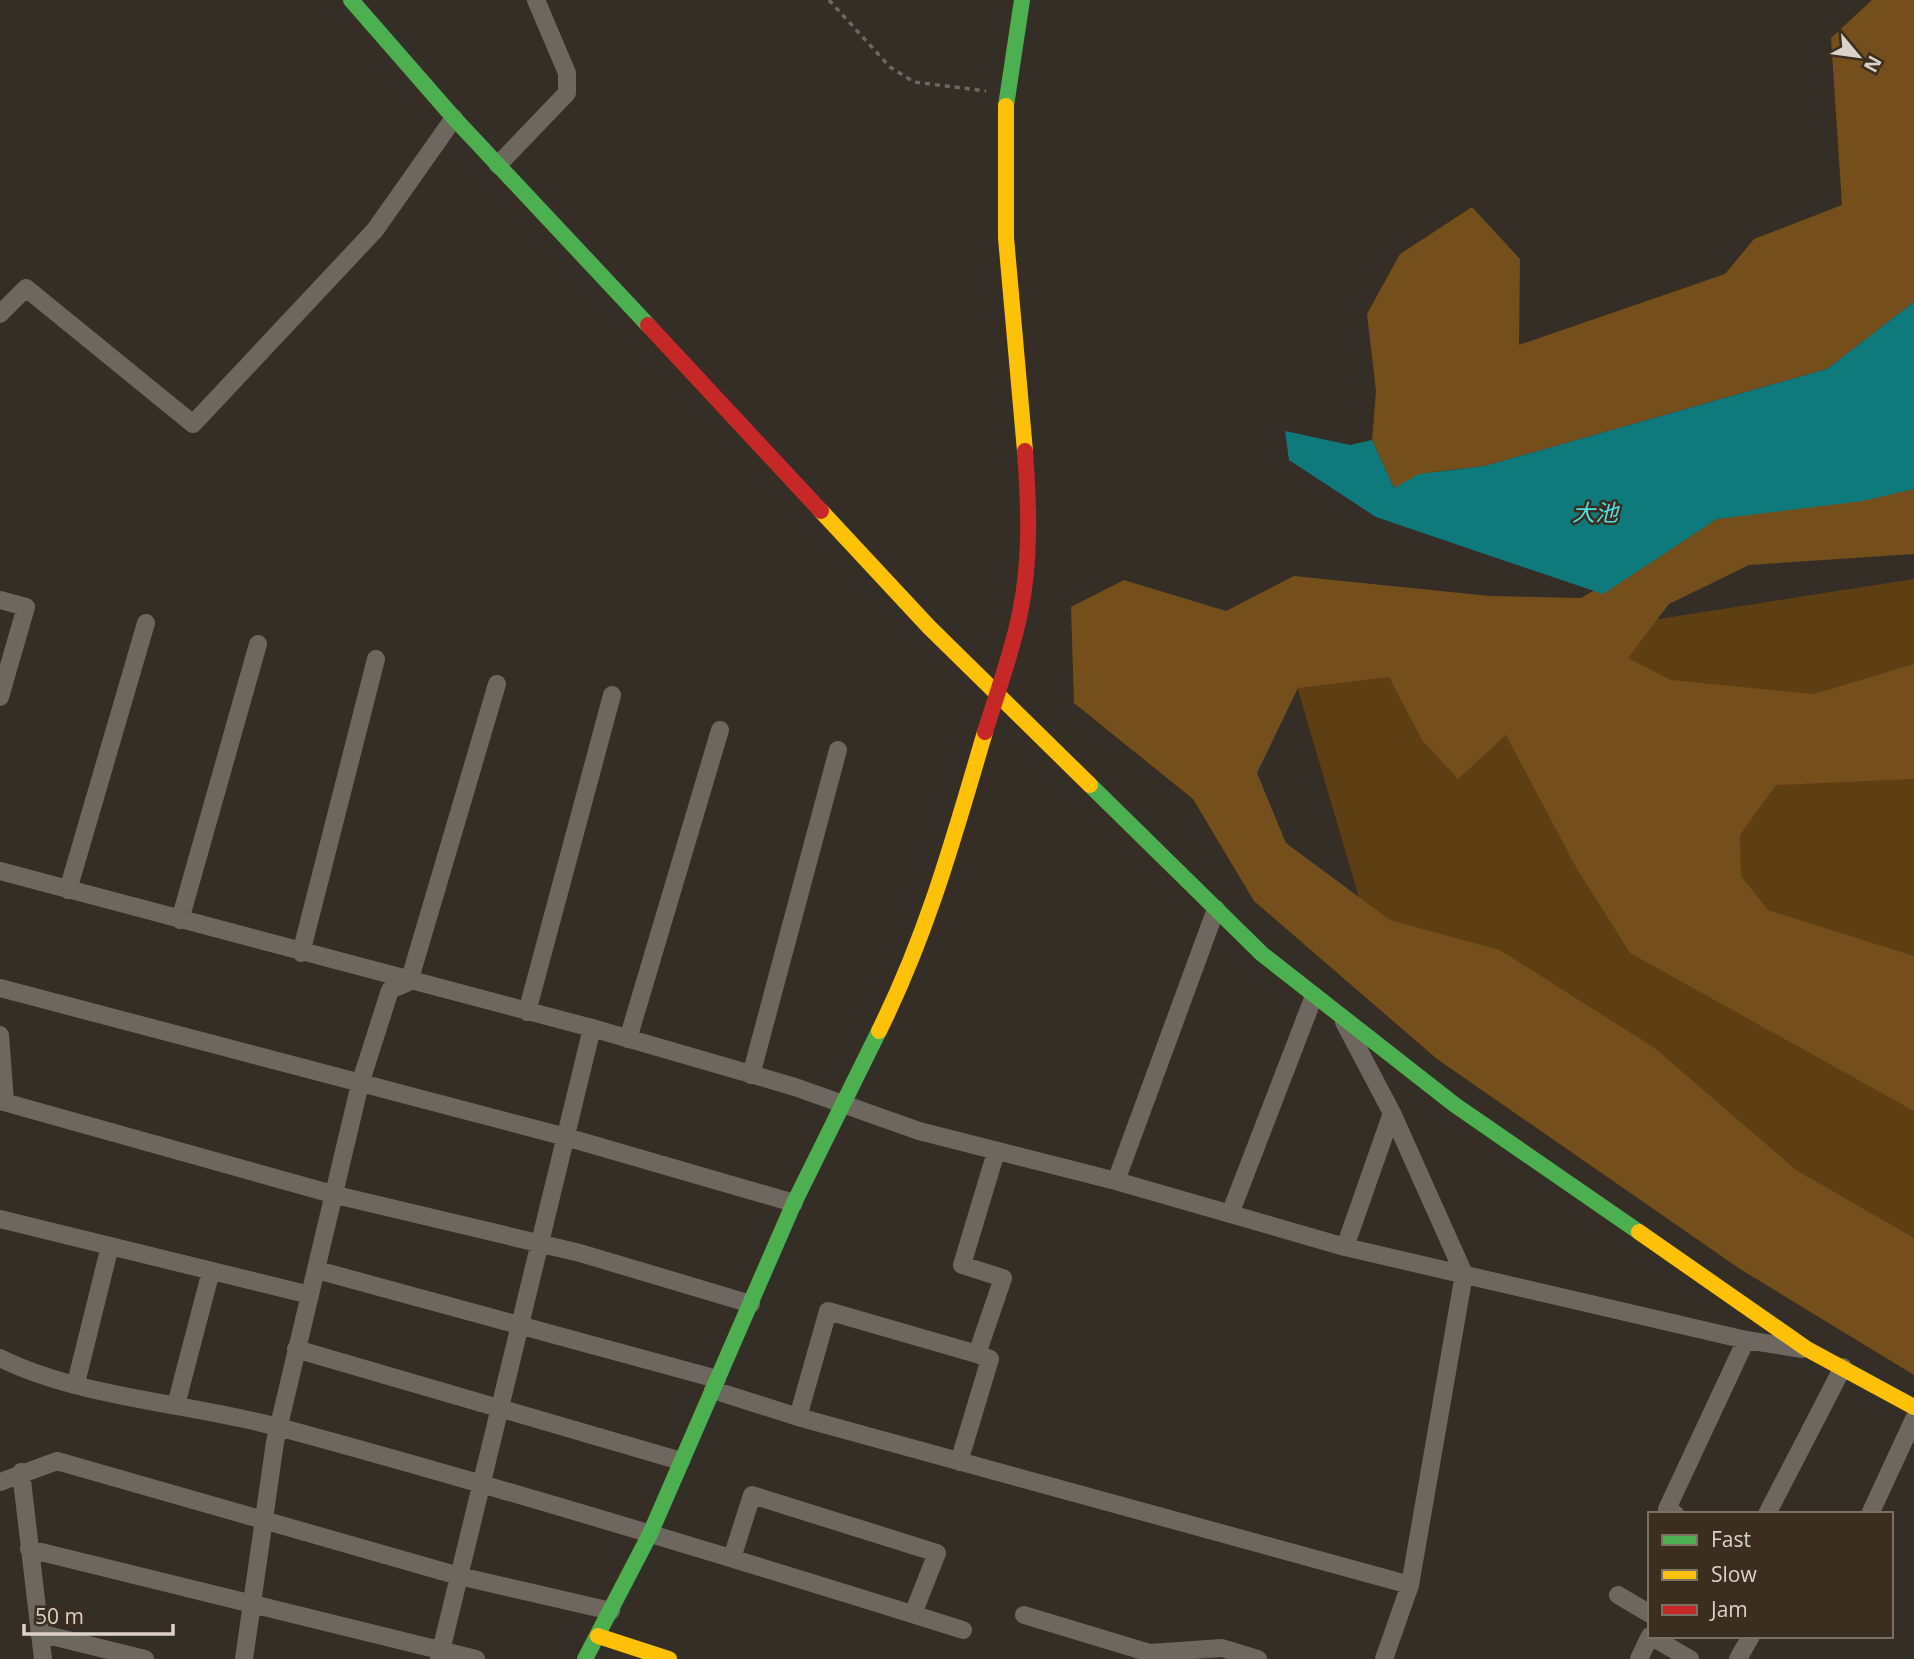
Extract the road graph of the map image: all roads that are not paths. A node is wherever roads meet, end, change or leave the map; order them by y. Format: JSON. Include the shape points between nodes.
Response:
{"nodes":[{"id":1,"x":351,"y":0,"type":"edge"},
{"id":2,"x":536,"y":0,"type":"edge"},
{"id":3,"x":1022,"y":0,"type":"edge"},
{"id":4,"x":454,"y":118,"type":"junction"},
{"id":5,"x":498,"y":165,"type":"junction"},
{"id":6,"x":0,"y":314,"type":"edge"},
{"id":7,"x":0,"y":600,"type":"edge"},
{"id":8,"x":146,"y":623,"type":"dead end"},
{"id":9,"x":258,"y":644,"type":"dead end"},
{"id":10,"x":376,"y":659,"type":"dead end"},
{"id":11,"x":497,"y":684,"type":"dead end"},
{"id":12,"x":612,"y":695,"type":"dead end"},
{"id":13,"x":998,"y":696,"type":"junction"},
{"id":14,"x":0,"y":697,"type":"edge"},
{"id":15,"x":720,"y":730,"type":"dead end"},
{"id":16,"x":838,"y":750,"type":"dead end"},
{"id":17,"x":0,"y":871,"type":"edge"},
{"id":18,"x":68,"y":890,"type":"junction"},
{"id":19,"x":1216,"y":909,"type":"junction"},
{"id":20,"x":180,"y":920,"type":"junction"},
{"id":21,"x":301,"y":953,"type":"junction"},
{"id":22,"x":410,"y":982,"type":"junction"},
{"id":23,"x":0,"y":988,"type":"edge"},
{"id":24,"x":1314,"y":996,"type":"junction"},
{"id":25,"x":527,"y":1012,"type":"junction"},
{"id":26,"x":1342,"y":1019,"type":"junction"},
{"id":27,"x":592,"y":1028,"type":"junction"},
{"id":28,"x":0,"y":1035,"type":"edge"},
{"id":29,"x":628,"y":1039,"type":"junction"},
{"id":30,"x":751,"y":1075,"type":"junction"},
{"id":31,"x":360,"y":1084,"type":"junction"},
{"id":32,"x":3,"y":1101,"type":"edge"},
{"id":33,"x":841,"y":1103,"type":"junction"},
{"id":34,"x":1392,"y":1113,"type":"junction"},
{"id":35,"x":566,"y":1137,"type":"junction"},
{"id":36,"x":996,"y":1152,"type":"junction"},
{"id":37,"x":1116,"y":1181,"type":"junction"},
{"id":38,"x":336,"y":1195,"type":"junction"},
{"id":39,"x":794,"y":1203,"type":"junction"},
{"id":40,"x":1230,"y":1214,"type":"junction"},
{"id":41,"x":0,"y":1219,"type":"edge"},
{"id":42,"x":540,"y":1244,"type":"junction"},
{"id":43,"x":110,"y":1246,"type":"junction"},
{"id":44,"x":1345,"y":1247,"type":"junction"},
{"id":45,"x":317,"y":1270,"type":"junction"},
{"id":46,"x":211,"y":1271,"type":"junction"},
{"id":47,"x":1464,"y":1274,"type":"junction"},
{"id":48,"x":310,"y":1295,"type":"junction"},
{"id":49,"x":751,"y":1304,"type":"junction"},
{"id":50,"x":520,"y":1324,"type":"junction"},
{"id":51,"x":1746,"y":1340,"type":"junction"},
{"id":52,"x":296,"y":1349,"type":"junction"},
{"id":53,"x":1807,"y":1349,"type":"junction"},
{"id":54,"x":977,"y":1354,"type":"junction"},
{"id":55,"x":0,"y":1357,"type":"edge"},
{"id":56,"x":1843,"y":1367,"type":"junction"},
{"id":57,"x":76,"y":1383,"type":"junction"},
{"id":58,"x":715,"y":1384,"type":"junction"},
{"id":59,"x":176,"y":1405,"type":"junction"},
{"id":60,"x":500,"y":1407,"type":"junction"},
{"id":61,"x":1914,"y":1407,"type":"edge"},
{"id":62,"x":798,"y":1418,"type":"junction"},
{"id":63,"x":1914,"y":1419,"type":"edge"},
{"id":64,"x":278,"y":1427,"type":"junction"},
{"id":65,"x":681,"y":1461,"type":"junction"},
{"id":66,"x":959,"y":1462,"type":"junction"},
{"id":67,"x":21,"y":1472,"type":"junction"},
{"id":68,"x":0,"y":1482,"type":"edge"},
{"id":69,"x":482,"y":1484,"type":"junction"},
{"id":70,"x":1672,"y":1512,"type":"edge"},
{"id":71,"x":1768,"y":1512,"type":"edge"},
{"id":72,"x":1871,"y":1512,"type":"edge"},
{"id":73,"x":264,"y":1518,"type":"junction"},
{"id":74,"x":650,"y":1534,"type":"junction"},
{"id":75,"x":29,"y":1549,"type":"junction"},
{"id":76,"x":732,"y":1558,"type":"junction"},
{"id":77,"x":459,"y":1576,"type":"junction"},
{"id":78,"x":1410,"y":1585,"type":"junction"},
{"id":79,"x":1618,"y":1595,"type":"dead end"},
{"id":80,"x":253,"y":1602,"type":"junction"},
{"id":81,"x":611,"y":1611,"type":"junction"},
{"id":82,"x":1648,"y":1613,"type":"edge"},
{"id":83,"x":913,"y":1614,"type":"junction"},
{"id":84,"x":1024,"y":1615,"type":"dead end"},
{"id":85,"x":963,"y":1630,"type":"dead end"},
{"id":86,"x":39,"y":1633,"type":"junction"},
{"id":87,"x":598,"y":1636,"type":"junction"},
{"id":88,"x":1649,"y":1638,"type":"edge"},
{"id":89,"x":1653,"y":1638,"type":"edge"},
{"id":90,"x":1750,"y":1638,"type":"edge"},
{"id":91,"x":440,"y":1654,"type":"edge"},
{"id":92,"x":43,"y":1659,"type":"edge"},
{"id":93,"x":145,"y":1659,"type":"edge"},
{"id":94,"x":244,"y":1659,"type":"edge"},
{"id":95,"x":476,"y":1659,"type":"edge"},
{"id":96,"x":585,"y":1659,"type":"edge"},
{"id":97,"x":669,"y":1659,"type":"edge"},
{"id":98,"x":1258,"y":1659,"type":"edge"},
{"id":99,"x":1384,"y":1659,"type":"edge"},
{"id":100,"x":1639,"y":1659,"type":"edge"},
{"id":101,"x":1690,"y":1659,"type":"edge"},
{"id":102,"x":1738,"y":1659,"type":"edge"}],
"edges":[{"from":1,"to":4,"type":"street"},
{"from":2,"to":5,"type":"street","via":[[567,73],[567,93]]},
{"from":3,"to":13,"type":"street","via":[[1005,93],[1002,195],[1030,544],[1020,615]]},
{"from":4,"to":5,"type":"street"},
{"from":4,"to":6,"type":"street","via":[[375,230],[193,424],[26,288]]},
{"from":5,"to":13,"type":"street"},
{"from":7,"to":14,"type":"street","via":[[26,607]]},
{"from":8,"to":18,"type":"street"},
{"from":9,"to":20,"type":"street"},
{"from":10,"to":21,"type":"street"},
{"from":11,"to":22,"type":"street"},
{"from":12,"to":25,"type":"street"},
{"from":13,"to":19,"type":"street"},
{"from":13,"to":33,"type":"street","via":[[911,966]]},
{"from":15,"to":29,"type":"street"},
{"from":16,"to":30,"type":"street"},
{"from":17,"to":18,"type":"street"},
{"from":18,"to":20,"type":"street"},
{"from":19,"to":24,"type":"street"},
{"from":19,"to":37,"type":"street"},
{"from":20,"to":21,"type":"street"},
{"from":21,"to":22,"type":"street"},
{"from":22,"to":25,"type":"street"},
{"from":22,"to":31,"type":"street","via":[[390,990]]},
{"from":23,"to":31,"type":"street"},
{"from":24,"to":26,"type":"street"},
{"from":24,"to":40,"type":"street"},
{"from":25,"to":27,"type":"street"},
{"from":26,"to":34,"type":"street"},
{"from":26,"to":53,"type":"street","via":[[1455,1105]]},
{"from":27,"to":29,"type":"street"},
{"from":27,"to":35,"type":"street"},
{"from":28,"to":32,"type":"street"},
{"from":29,"to":30,"type":"street"},
{"from":30,"to":33,"type":"street"},
{"from":31,"to":35,"type":"street"},
{"from":31,"to":38,"type":"street"},
{"from":32,"to":38,"type":"street"},
{"from":33,"to":36,"type":"street"},
{"from":33,"to":39,"type":"street"},
{"from":34,"to":44,"type":"street"},
{"from":34,"to":47,"type":"street"},
{"from":35,"to":39,"type":"street"},
{"from":35,"to":42,"type":"street"},
{"from":36,"to":37,"type":"street"},
{"from":36,"to":54,"type":"street","via":[[962,1265],[1003,1278]]},
{"from":37,"to":40,"type":"street"},
{"from":38,"to":42,"type":"street"},
{"from":38,"to":45,"type":"street"},
{"from":39,"to":49,"type":"street"},
{"from":40,"to":44,"type":"street"},
{"from":41,"to":43,"type":"street"},
{"from":42,"to":49,"type":"street"},
{"from":42,"to":50,"type":"street"},
{"from":43,"to":46,"type":"street"},
{"from":43,"to":57,"type":"street"},
{"from":44,"to":47,"type":"street"},
{"from":45,"to":48,"type":"street"},
{"from":45,"to":50,"type":"street"},
{"from":46,"to":48,"type":"street"},
{"from":46,"to":59,"type":"street"},
{"from":47,"to":51,"type":"street"},
{"from":47,"to":78,"type":"street"},
{"from":48,"to":52,"type":"street"},
{"from":49,"to":58,"type":"street"},
{"from":50,"to":58,"type":"street"},
{"from":50,"to":60,"type":"street"},
{"from":51,"to":53,"type":"street"},
{"from":51,"to":70,"type":"street","via":[[1667,1509]]},
{"from":52,"to":60,"type":"street"},
{"from":52,"to":64,"type":"street"},
{"from":53,"to":56,"type":"street"},
{"from":54,"to":62,"type":"street","via":[[828,1311]]},
{"from":54,"to":66,"type":"street","via":[[990,1359]]},
{"from":55,"to":57,"type":"street"},
{"from":56,"to":61,"type":"street"},
{"from":56,"to":71,"type":"street"},
{"from":57,"to":59,"type":"street"},
{"from":58,"to":62,"type":"street"},
{"from":58,"to":65,"type":"street"},
{"from":59,"to":64,"type":"street"},
{"from":60,"to":65,"type":"street"},
{"from":60,"to":69,"type":"street"},
{"from":62,"to":66,"type":"street"},
{"from":63,"to":72,"type":"street"},
{"from":64,"to":69,"type":"street"},
{"from":64,"to":73,"type":"street"},
{"from":65,"to":74,"type":"street"},
{"from":66,"to":78,"type":"street"},
{"from":67,"to":68,"type":"street"},
{"from":67,"to":73,"type":"street","via":[[57,1461]]},
{"from":67,"to":75,"type":"street"},
{"from":69,"to":74,"type":"street"},
{"from":69,"to":77,"type":"street"},
{"from":73,"to":77,"type":"street"},
{"from":73,"to":80,"type":"street"},
{"from":74,"to":76,"type":"street"},
{"from":74,"to":81,"type":"street"},
{"from":75,"to":80,"type":"street"},
{"from":75,"to":86,"type":"street"},
{"from":76,"to":83,"type":"street"},
{"from":76,"to":83,"type":"street","via":[[752,1495],[937,1553]]},
{"from":77,"to":81,"type":"street"},
{"from":77,"to":91,"type":"street"},
{"from":78,"to":99,"type":"street"},
{"from":79,"to":82,"type":"street"},
{"from":80,"to":91,"type":"street"},
{"from":80,"to":94,"type":"street"},
{"from":81,"to":87,"type":"street"},
{"from":83,"to":85,"type":"street"},
{"from":84,"to":98,"type":"street","via":[[1150,1653],[1222,1648]]},
{"from":86,"to":92,"type":"street"},
{"from":86,"to":93,"type":"street"},
{"from":87,"to":96,"type":"street"},
{"from":87,"to":97,"type":"street"},
{"from":88,"to":100,"type":"street"},
{"from":89,"to":101,"type":"street"},
{"from":90,"to":102,"type":"street"},
{"from":91,"to":95,"type":"street"}]}
